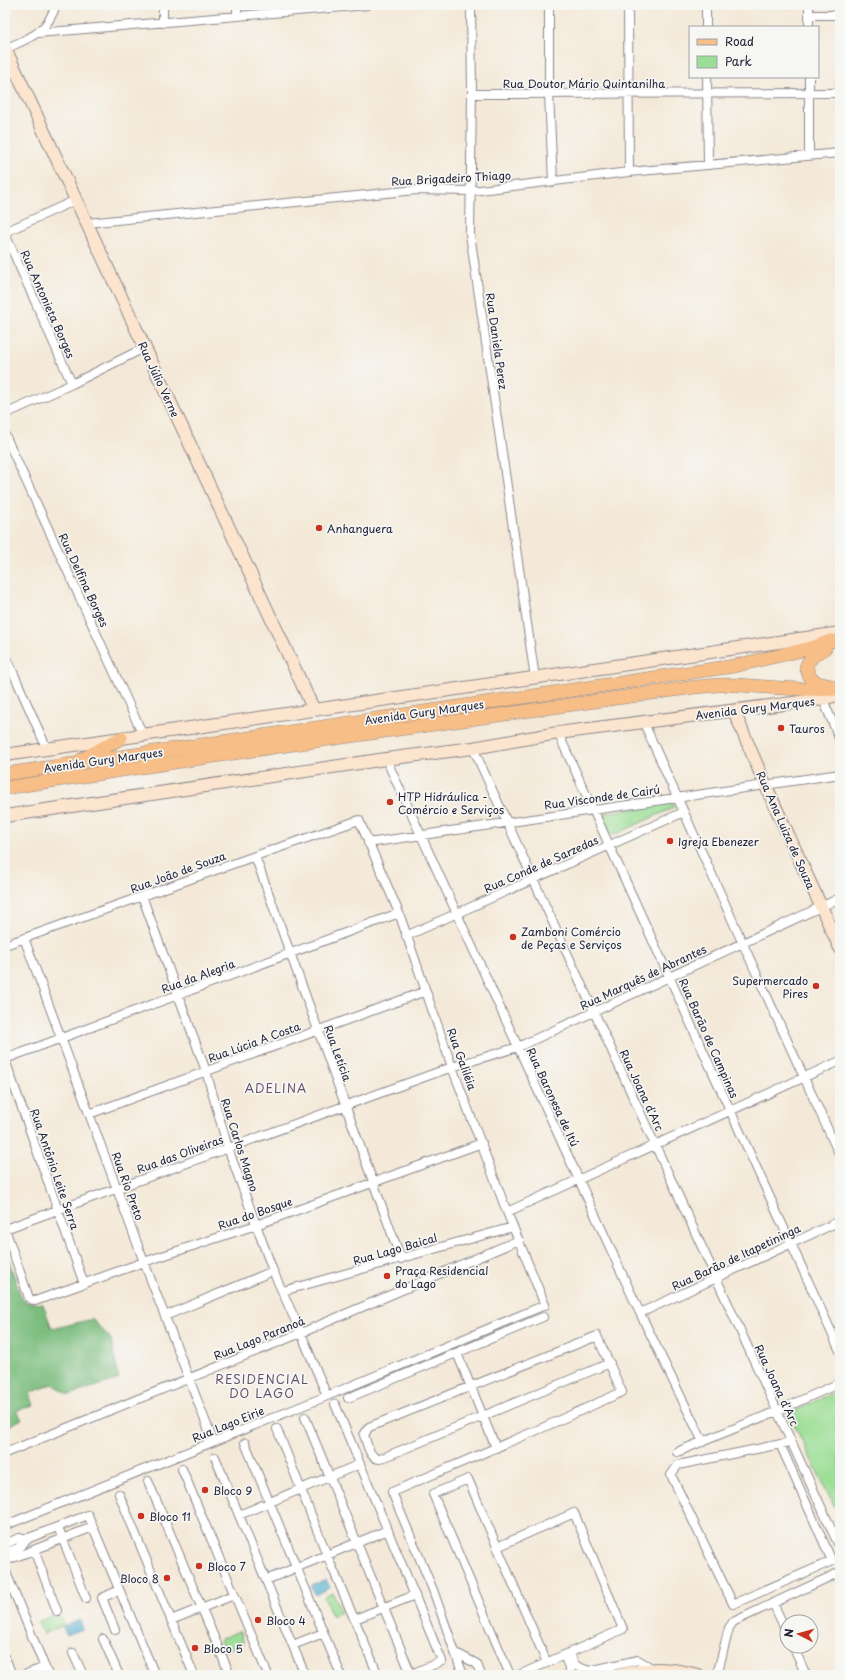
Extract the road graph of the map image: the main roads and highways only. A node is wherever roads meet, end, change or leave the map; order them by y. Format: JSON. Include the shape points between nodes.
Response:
{"nodes":[{"id":1,"x":5,"y":49,"type":"edge"},
{"id":2,"x":833,"y":639,"type":"edge"},
{"id":3,"x":840,"y":688,"type":"edge"},
{"id":4,"x":840,"y":694,"type":"edge"},
{"id":5,"x":821,"y":695,"type":"junction"},
{"id":6,"x":314,"y":710,"type":"junction"},
{"id":7,"x":734,"y":711,"type":"junction"},
{"id":8,"x":121,"y":738,"type":"junction"},
{"id":9,"x":5,"y":755,"type":"edge"},
{"id":10,"x":74,"y":764,"type":"junction"},
{"id":11,"x":5,"y":775,"type":"edge"},
{"id":12,"x":5,"y":788,"type":"edge"},
{"id":13,"x":5,"y":816,"type":"edge"},
{"id":14,"x":840,"y":948,"type":"edge"},
{"id":15,"x":619,"y":1675,"type":"edge"},
{"id":16,"x":698,"y":1675,"type":"edge"}],
"edges":[{"from":1,"to":6,"type":"main road","name":"Rua Júlio Verne"},
{"from":2,"to":3,"type":"main road","via":[[808,660],[806,667],[810,678],[826,686]]},
{"from":2,"to":6,"type":"main road","name":"Avenida Gury Marques"},
{"from":2,"to":10,"type":"main road","name":"Avenida Gury Marques","via":[[812,648],[734,666]]},
{"from":3,"to":5,"type":"main road","name":"Avenida Gury Marques"},
{"from":4,"to":5,"type":"main road","name":"Avenida Gury Marques"},
{"from":5,"to":7,"type":"main road","name":"Avenida Gury Marques"},
{"from":5,"to":12,"type":"main road","name":"Avenida Gury Marques","via":[[737,685],[695,687]]},
{"from":6,"to":8,"type":"main road","name":"Avenida Gury Marques"},
{"from":7,"to":13,"type":"main road","name":"Avenida Gury Marques","via":[[644,721]]},
{"from":7,"to":14,"type":"main road","name":"Rua Ana Luiza de Souza"},
{"from":8,"to":9,"type":"main road","name":"Avenida Gury Marques"},
{"from":8,"to":10,"type":"main road"},
{"from":10,"to":11,"type":"main road","name":"Avenida Gury Marques"},
{"from":15,"to":16,"type":"main road","via":[[652,1668],[669,1668]]}]}
